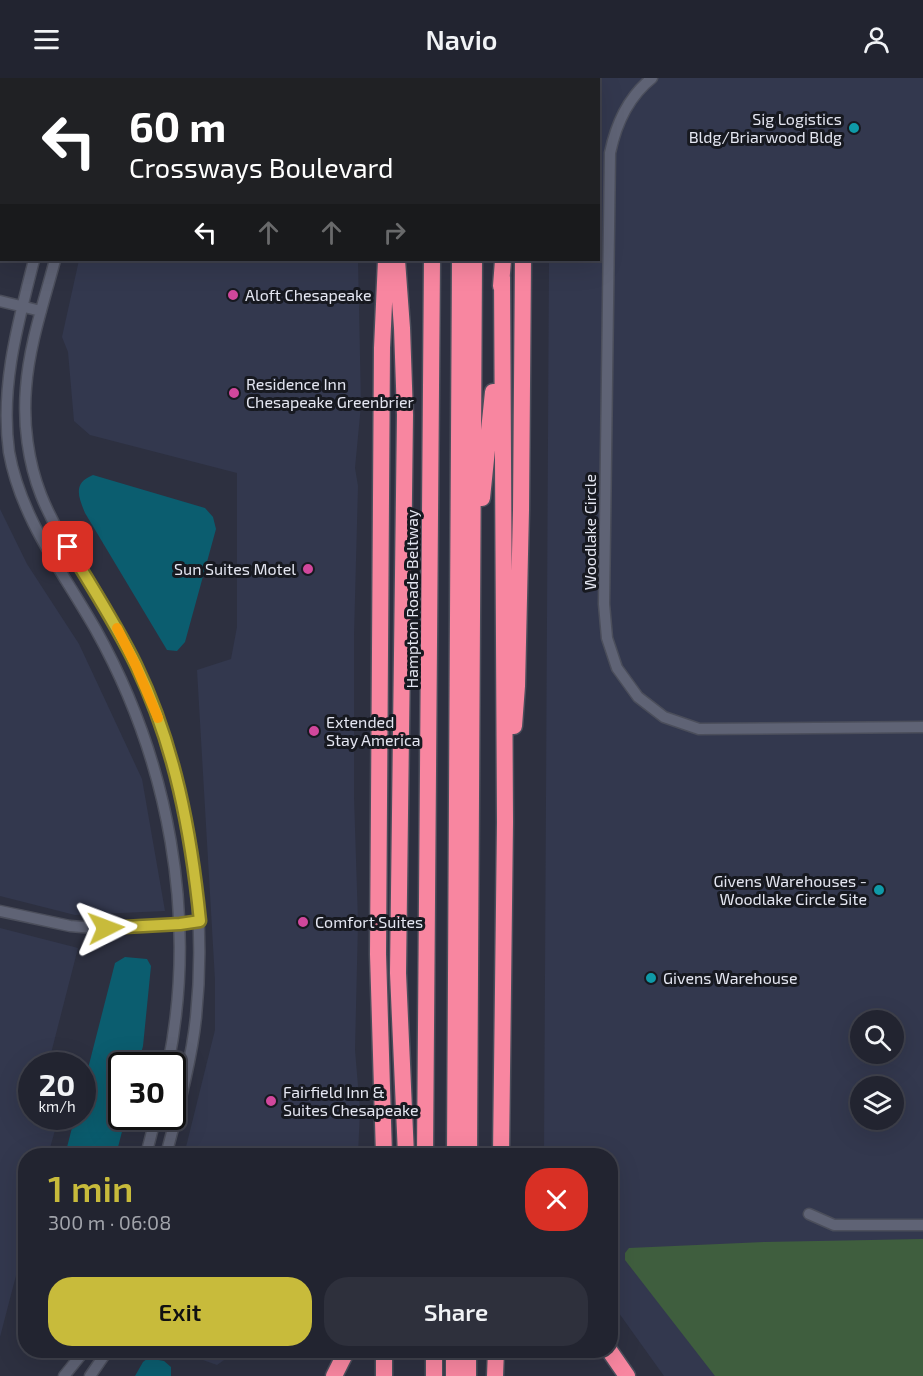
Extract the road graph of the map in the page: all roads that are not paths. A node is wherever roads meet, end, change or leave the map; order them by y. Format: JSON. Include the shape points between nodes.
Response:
{"nodes":[{"id":1,"x":652,"y":78,"type":"edge"},
{"id":2,"x":34,"y":261,"type":"edge"},
{"id":3,"x":55,"y":261,"type":"edge"},
{"id":4,"x":386,"y":261,"type":"edge"},
{"id":5,"x":397,"y":261,"type":"edge"},
{"id":6,"x":432,"y":261,"type":"edge"},
{"id":7,"x":442,"y":261,"type":"edge"},
{"id":8,"x":460,"y":261,"type":"edge"},
{"id":9,"x":474,"y":261,"type":"edge"},
{"id":10,"x":503,"y":261,"type":"edge"},
{"id":11,"x":523,"y":261,"type":"edge"},
{"id":12,"x":502,"y":277,"type":"junction"},
{"id":13,"x":0,"y":301,"type":"edge"},
{"id":14,"x":22,"y":306,"type":"junction"},
{"id":15,"x":41,"y":311,"type":"junction"},
{"id":16,"x":473,"y":591,"type":"junction"},
{"id":17,"x":923,"y":728,"type":"edge"},
{"id":18,"x":505,"y":822,"type":"junction"},
{"id":19,"x":0,"y":911,"type":"edge"},
{"id":20,"x":200,"y":921,"type":"junction"},
{"id":21,"x":180,"y":924,"type":"junction"},
{"id":22,"x":504,"y":1031,"type":"junction"},
{"id":23,"x":170,"y":1052,"type":"edge"},
{"id":24,"x":152,"y":1130,"type":"edge"},
{"id":25,"x":148,"y":1148,"type":"edge"},
{"id":26,"x":168,"y":1148,"type":"edge"},
{"id":27,"x":384,"y":1148,"type":"edge"},
{"id":28,"x":406,"y":1148,"type":"edge"},
{"id":29,"x":425,"y":1148,"type":"edge"},
{"id":30,"x":436,"y":1148,"type":"edge"},
{"id":31,"x":455,"y":1148,"type":"edge"},
{"id":32,"x":469,"y":1148,"type":"edge"},
{"id":33,"x":501,"y":1148,"type":"edge"},
{"id":34,"x":512,"y":1148,"type":"edge"},
{"id":35,"x":809,"y":1214,"type":"dead end"},
{"id":36,"x":923,"y":1225,"type":"edge"},
{"id":37,"x":79,"y":1358,"type":"edge"},
{"id":38,"x":102,"y":1358,"type":"edge"},
{"id":39,"x":343,"y":1358,"type":"edge"},
{"id":40,"x":384,"y":1358,"type":"edge"},
{"id":41,"x":423,"y":1358,"type":"edge"},
{"id":42,"x":434,"y":1358,"type":"edge"},
{"id":43,"x":454,"y":1358,"type":"edge"},
{"id":44,"x":468,"y":1358,"type":"edge"},
{"id":45,"x":496,"y":1358,"type":"edge"},
{"id":46,"x":615,"y":1358,"type":"edge"},
{"id":47,"x":64,"y":1376,"type":"edge"},
{"id":48,"x":90,"y":1376,"type":"edge"},
{"id":49,"x":334,"y":1376,"type":"edge"},
{"id":50,"x":384,"y":1376,"type":"edge"},
{"id":51,"x":423,"y":1376,"type":"edge"},
{"id":52,"x":434,"y":1376,"type":"edge"},
{"id":53,"x":454,"y":1376,"type":"edge"},
{"id":54,"x":468,"y":1376,"type":"edge"},
{"id":55,"x":495,"y":1376,"type":"edge"},
{"id":56,"x":627,"y":1376,"type":"edge"}],
"edges":[{"from":1,"to":17,"type":"street","name":"Woodlake Circle","via":[[622,115],[610,153],[604,604],[607,638],[617,668],[638,697],[664,717],[699,729]]},
{"from":2,"to":14,"type":"street"},
{"from":3,"to":15,"type":"street"},
{"from":4,"to":27,"type":"highway","via":[[381,358],[378,954]]},
{"from":5,"to":28,"type":"highway","via":[[405,415],[398,973]]},
{"from":6,"to":29,"type":"highway","name":"Hampton Roads Beltway"},
{"from":7,"to":30,"type":"highway"},
{"from":8,"to":31,"type":"highway"},
{"from":9,"to":16,"type":"highway"},
{"from":10,"to":12,"type":"highway"},
{"from":11,"to":18,"type":"highway","via":[[517,686]]},
{"from":12,"to":16,"type":"highway"},
{"from":12,"to":18,"type":"highway"},
{"from":13,"to":14,"type":"street"},
{"from":14,"to":15,"type":"street"},
{"from":14,"to":21,"type":"street","via":[[7,375],[5,413],[19,492],[34,528],[114,665],[144,737],[156,771],[173,852]]},
{"from":15,"to":20,"type":"street","via":[[26,389],[31,458],[41,494],[58,531],[118,631],[152,701],[181,794]]},
{"from":16,"to":32,"type":"highway"},
{"from":18,"to":22,"type":"highway"},
{"from":19,"to":21,"type":"street","via":[[94,928]]},
{"from":20,"to":21,"type":"street"},
{"from":20,"to":26,"type":"street","via":[[193,1037]]},
{"from":21,"to":23,"type":"street","via":[[176,1016]]},
{"from":22,"to":33,"type":"highway"},
{"from":22,"to":34,"type":"highway"},
{"from":24,"to":25,"type":"street"},
{"from":35,"to":36,"type":"street","via":[[834,1225]]},
{"from":37,"to":47,"type":"street"},
{"from":38,"to":48,"type":"street"},
{"from":39,"to":49,"type":"highway"},
{"from":40,"to":50,"type":"highway"},
{"from":41,"to":51,"type":"highway"},
{"from":42,"to":52,"type":"highway"},
{"from":43,"to":53,"type":"highway"},
{"from":44,"to":54,"type":"highway"},
{"from":45,"to":55,"type":"highway"},
{"from":46,"to":56,"type":"highway"}]}
